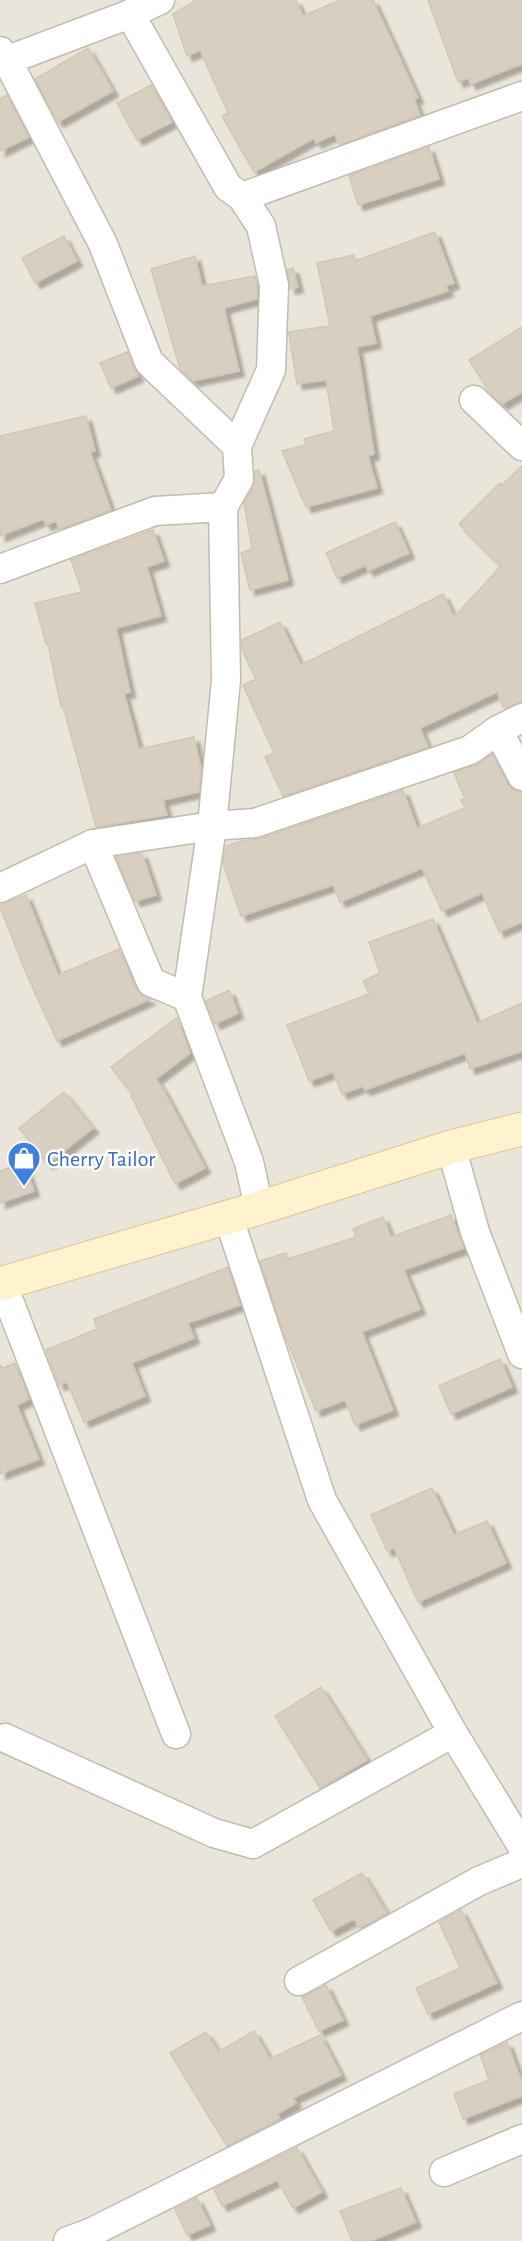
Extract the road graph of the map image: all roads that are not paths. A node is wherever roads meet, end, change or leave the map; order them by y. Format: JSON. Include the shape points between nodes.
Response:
{"nodes":[{"id":1,"x":160,"y":0,"type":"edge"},
{"id":2,"x":130,"y":15,"type":"junction"},
{"id":3,"x":2,"y":59,"type":"edge"},
{"id":4,"x":522,"y":96,"type":"edge"},
{"id":5,"x":242,"y":197,"type":"junction"},
{"id":6,"x":474,"y":400,"type":"dead end"},
{"id":7,"x":237,"y":446,"type":"junction"},
{"id":8,"x":522,"y":446,"type":"edge"},
{"id":9,"x":223,"y":507,"type":"junction"},
{"id":10,"x":0,"y":569,"type":"edge"},
{"id":11,"x":510,"y":724,"type":"edge"},
{"id":12,"x":522,"y":776,"type":"edge"},
{"id":13,"x":212,"y":826,"type":"junction"},
{"id":14,"x":93,"y":844,"type":"junction"},
{"id":15,"x":0,"y":888,"type":"edge"},
{"id":16,"x":187,"y":998,"type":"junction"},
{"id":17,"x":522,"y":1129,"type":"edge"},
{"id":18,"x":451,"y":1147,"type":"junction"},
{"id":19,"x":244,"y":1212,"type":"junction"},
{"id":20,"x":1,"y":1283,"type":"edge"},
{"id":21,"x":522,"y":1354,"type":"edge"},
{"id":22,"x":453,"y":1733,"type":"junction"},
{"id":23,"x":176,"y":1734,"type":"dead end"},
{"id":24,"x":5,"y":1737,"type":"dead end"},
{"id":25,"x":522,"y":1846,"type":"edge"},
{"id":26,"x":522,"y":1863,"type":"edge"},
{"id":27,"x":299,"y":1981,"type":"dead end"},
{"id":28,"x":522,"y":2016,"type":"edge"},
{"id":29,"x":522,"y":2139,"type":"edge"},
{"id":30,"x":444,"y":2172,"type":"dead end"},
{"id":31,"x":68,"y":2241,"type":"edge"}],
"edges":[{"from":1,"to":2,"type":"street"},
{"from":2,"to":3,"type":"street"},
{"from":2,"to":5,"type":"street","via":[[228,187]]},
{"from":3,"to":7,"type":"street","via":[[103,244],[149,362]]},
{"from":4,"to":5,"type":"street"},
{"from":5,"to":7,"type":"street","via":[[261,226],[274,285],[271,370]]},
{"from":6,"to":8,"type":"street"},
{"from":7,"to":9,"type":"street","via":[[239,479]]},
{"from":9,"to":10,"type":"street","via":[[155,511]]},
{"from":9,"to":13,"type":"street","via":[[226,680]]},
{"from":11,"to":12,"type":"street"},
{"from":11,"to":13,"type":"street","via":[[470,750],[255,823]]},
{"from":13,"to":14,"type":"street"},
{"from":13,"to":16,"type":"street"},
{"from":14,"to":15,"type":"street"},
{"from":14,"to":16,"type":"street","via":[[151,981]]},
{"from":16,"to":19,"type":"street","via":[[249,1162]]},
{"from":17,"to":18,"type":"main road"},
{"from":18,"to":19,"type":"main road"},
{"from":18,"to":21,"type":"street","via":[[475,1232]]},
{"from":19,"to":20,"type":"main road"},
{"from":19,"to":22,"type":"street","via":[[322,1500]]},
{"from":20,"to":23,"type":"street"},
{"from":22,"to":24,"type":"street","via":[[253,1844],[214,1833]]},
{"from":22,"to":25,"type":"street"},
{"from":26,"to":27,"type":"street","via":[[479,1881]]},
{"from":28,"to":31,"type":"street"},
{"from":29,"to":30,"type":"street"}]}
